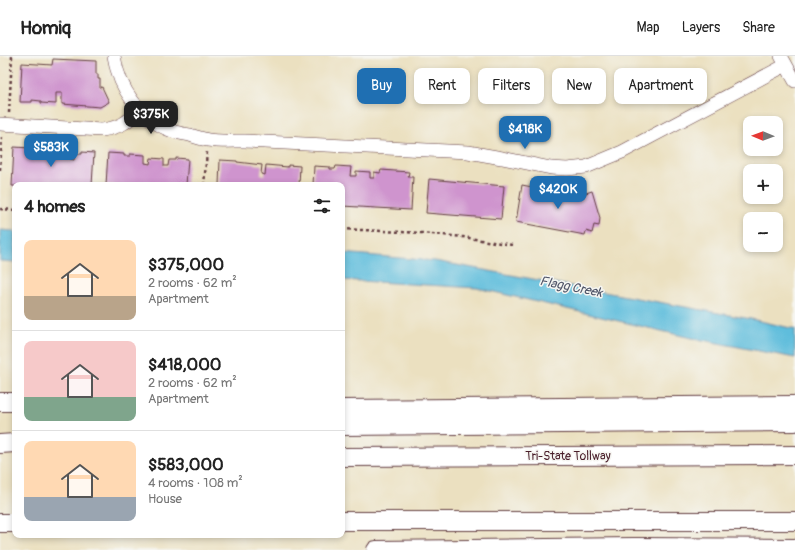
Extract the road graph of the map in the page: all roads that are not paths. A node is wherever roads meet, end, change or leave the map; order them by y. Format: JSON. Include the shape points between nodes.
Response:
{"nodes":[{"id":1,"x":114,"y":56,"type":"edge"},
{"id":2,"x":784,"y":61,"type":"edge"},
{"id":3,"x":795,"y":82,"type":"edge"},
{"id":4,"x":140,"y":110,"type":"junction"},
{"id":5,"x":0,"y":124,"type":"edge"},
{"id":6,"x":0,"y":402,"type":"edge"},
{"id":7,"x":12,"y":402,"type":"edge"},
{"id":8,"x":795,"y":404,"type":"edge"},
{"id":9,"x":345,"y":409,"type":"edge"},
{"id":10,"x":795,"y":422,"type":"edge"},
{"id":11,"x":345,"y":426,"type":"edge"},
{"id":12,"x":12,"y":443,"type":"edge"},
{"id":13,"x":0,"y":444,"type":"edge"},
{"id":14,"x":795,"y":455,"type":"edge"},
{"id":15,"x":345,"y":456,"type":"edge"},
{"id":16,"x":345,"y":521,"type":"edge"},
{"id":17,"x":795,"y":521,"type":"edge"},
{"id":18,"x":12,"y":522,"type":"edge"},
{"id":19,"x":0,"y":523,"type":"edge"},
{"id":20,"x":795,"y":548,"type":"edge"},
{"id":21,"x":376,"y":550,"type":"edge"}],
"edges":[{"from":1,"to":4,"type":"street","via":[[125,91]]},
{"from":2,"to":3,"type":"street"},
{"from":2,"to":4,"type":"street","via":[[622,152],[586,167],[567,169],[468,152],[208,140],[173,132],[160,126]]},
{"from":4,"to":5,"type":"street","via":[[117,127],[102,130]]},
{"from":6,"to":7,"type":"highway"},
{"from":8,"to":9,"type":"highway"},
{"from":10,"to":11,"type":"highway"},
{"from":12,"to":13,"type":"highway"},
{"from":14,"to":15,"type":"highway","name":"Tri-State Tollway"},
{"from":16,"to":17,"type":"highway"},
{"from":18,"to":19,"type":"highway"},
{"from":20,"to":21,"type":"highway"}]}
